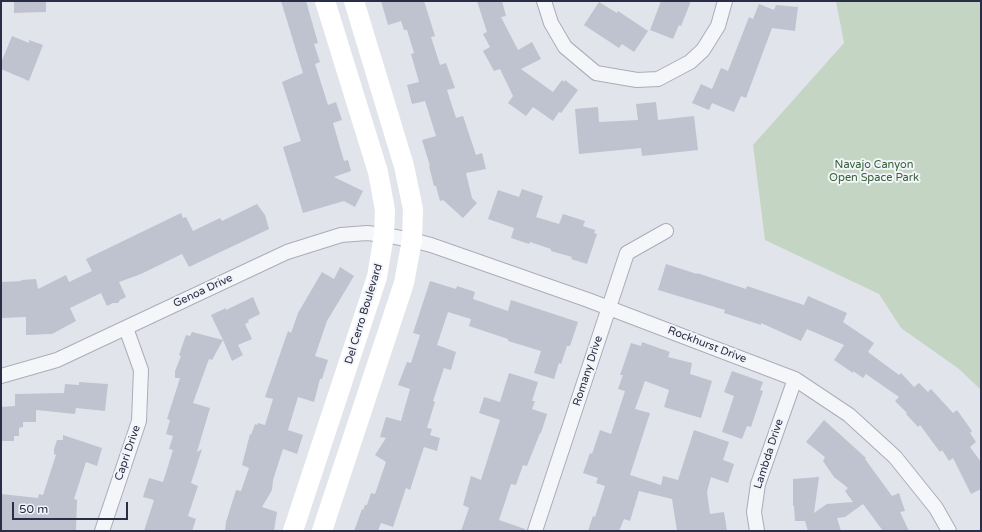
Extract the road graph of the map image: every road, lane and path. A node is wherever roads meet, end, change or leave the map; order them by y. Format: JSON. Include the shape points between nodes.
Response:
{"nodes":[{"id":1,"x":325,"y":1,"type":"edge"},
{"id":2,"x":354,"y":1,"type":"edge"},
{"id":3,"x":544,"y":1,"type":"edge"},
{"id":4,"x":725,"y":1,"type":"edge"},
{"id":5,"x":666,"y":231,"type":"dead end"},
{"id":6,"x":384,"y":235,"type":"junction"},
{"id":7,"x":412,"y":240,"type":"junction"},
{"id":8,"x":609,"y":308,"type":"junction"},
{"id":9,"x":126,"y":328,"type":"junction"},
{"id":10,"x":1,"y":376,"type":"edge"},
{"id":11,"x":795,"y":379,"type":"junction"},
{"id":12,"x":102,"y":531,"type":"edge"},
{"id":13,"x":293,"y":531,"type":"edge"},
{"id":14,"x":322,"y":531,"type":"edge"},
{"id":15,"x":535,"y":531,"type":"edge"},
{"id":16,"x":757,"y":531,"type":"edge"},
{"id":17,"x":949,"y":531,"type":"edge"}],
"edges":[{"from":1,"to":6,"type":"street","name":"Del Cerro Boulevard","via":[[378,172],[385,210]]},
{"from":2,"to":7,"type":"street","via":[[404,166],[412,209]]},
{"from":3,"to":4,"type":"street","via":[[551,23],[565,47],[596,73],[637,80],[658,79],[690,62],[703,50],[718,26]]},
{"from":5,"to":8,"type":"street","name":"Romany Drive","via":[[628,253]]},
{"from":6,"to":7,"type":"street","name":"Genoa Drive"},
{"from":6,"to":9,"type":"street","name":"Genoa Drive","via":[[341,235],[287,252]]},
{"from":6,"to":13,"type":"street","name":"Del Cerro Boulevard","via":[[377,276]]},
{"from":7,"to":8,"type":"street","name":"Rockhurst Drive"},
{"from":7,"to":14,"type":"street","via":[[404,283]]},
{"from":8,"to":11,"type":"street","name":"Rockhurst Drive"},
{"from":8,"to":15,"type":"street","name":"Romany Drive"},
{"from":9,"to":10,"type":"street","name":"Genoa Drive","via":[[57,360]]},
{"from":9,"to":12,"type":"street","name":"Capri Drive","via":[[141,370],[139,420]]},
{"from":11,"to":16,"type":"street","name":"Lambda Drive","via":[[758,484],[754,512]]},
{"from":11,"to":17,"type":"street","name":"Rockhurst Drive","via":[[849,415],[895,458],[936,508]]}]}
